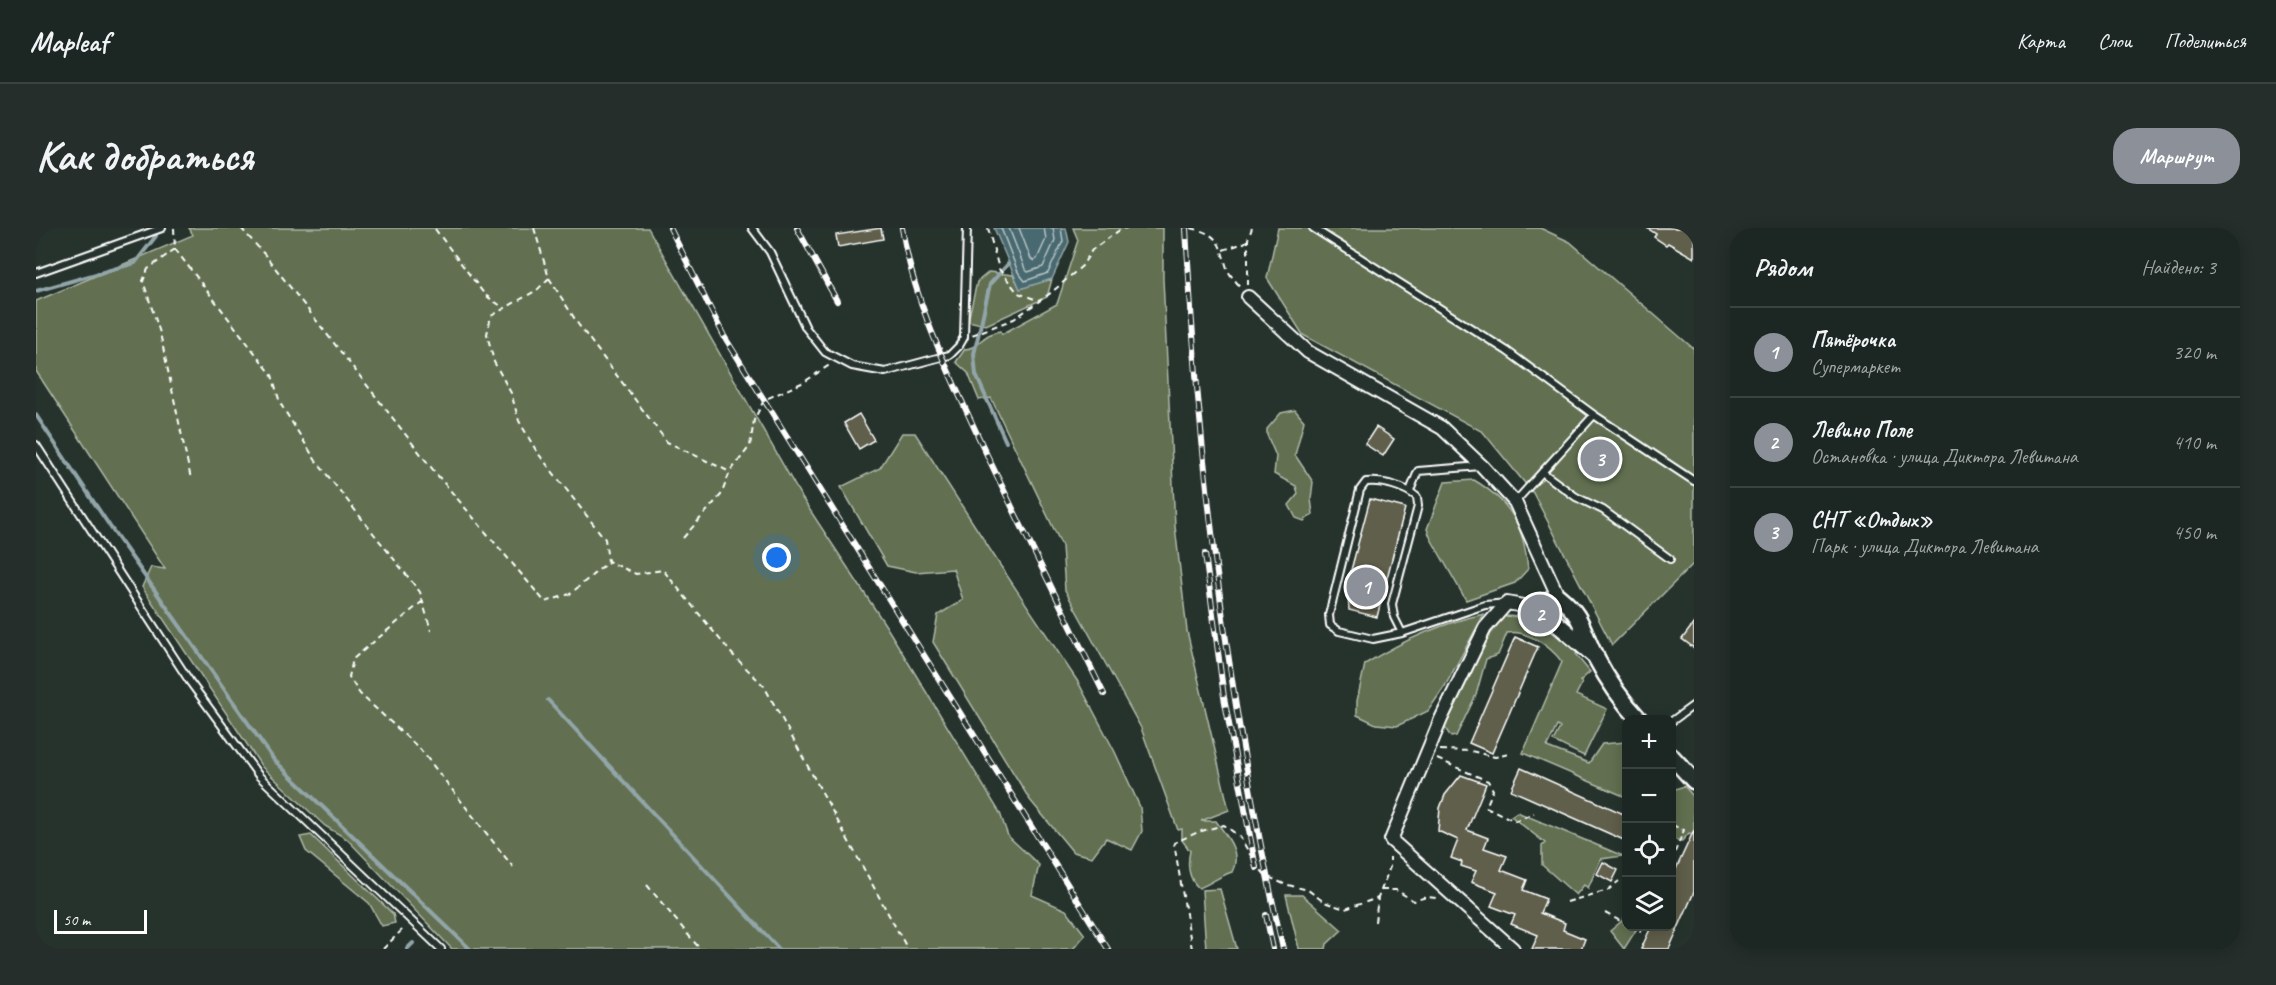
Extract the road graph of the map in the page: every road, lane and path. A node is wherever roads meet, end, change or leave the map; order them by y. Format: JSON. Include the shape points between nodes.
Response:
{"nodes":[{"id":1,"x":162,"y":228,"type":"edge"},
{"id":2,"x":174,"y":228,"type":"edge"},
{"id":3,"x":241,"y":228,"type":"edge"},
{"id":4,"x":534,"y":228,"type":"edge"},
{"id":5,"x":752,"y":228,"type":"edge"},
{"id":6,"x":967,"y":228,"type":"edge"},
{"id":7,"x":988,"y":228,"type":"edge"},
{"id":8,"x":1127,"y":228,"type":"edge"},
{"id":9,"x":1191,"y":228,"type":"edge"},
{"id":10,"x":1252,"y":228,"type":"edge"},
{"id":11,"x":1313,"y":228,"type":"edge"},
{"id":12,"x":435,"y":230,"type":"dead end"},
{"id":13,"x":1248,"y":239,"type":"junction"},
{"id":14,"x":175,"y":249,"type":"junction"},
{"id":15,"x":1223,"y":250,"type":"junction"},
{"id":16,"x":36,"y":273,"type":"edge"},
{"id":17,"x":549,"y":278,"type":"junction"},
{"id":18,"x":1248,"y":297,"type":"junction"},
{"id":19,"x":1040,"y":301,"type":"junction"},
{"id":20,"x":504,"y":308,"type":"junction"},
{"id":21,"x":975,"y":333,"type":"dead end"},
{"id":22,"x":838,"y":359,"type":"junction"},
{"id":23,"x":1594,"y":415,"type":"junction"},
{"id":24,"x":36,"y":445,"type":"edge"},
{"id":25,"x":1482,"y":466,"type":"junction"},
{"id":26,"x":730,"y":472,"type":"junction"},
{"id":27,"x":1542,"y":472,"type":"junction"},
{"id":28,"x":191,"y":479,"type":"dead end"},
{"id":29,"x":1694,"y":481,"type":"edge"},
{"id":30,"x":1410,"y":491,"type":"junction"},
{"id":31,"x":1515,"y":502,"type":"junction"},
{"id":32,"x":684,"y":538,"type":"dead end"},
{"id":33,"x":1670,"y":559,"type":"dead end"},
{"id":34,"x":609,"y":561,"type":"junction"},
{"id":35,"x":1558,"y":596,"type":"junction"},
{"id":36,"x":423,"y":601,"type":"junction"},
{"id":37,"x":1507,"y":603,"type":"junction"},
{"id":38,"x":1545,"y":610,"type":"junction"},
{"id":39,"x":431,"y":631,"type":"dead end"},
{"id":40,"x":1402,"y":633,"type":"junction"},
{"id":41,"x":1596,"y":657,"type":"junction"},
{"id":42,"x":1694,"y":705,"type":"edge"},
{"id":43,"x":1635,"y":715,"type":"edge"},
{"id":44,"x":1676,"y":718,"type":"edge"},
{"id":45,"x":1427,"y":752,"type":"junction"},
{"id":46,"x":1509,"y":754,"type":"dead end"},
{"id":47,"x":1676,"y":762,"type":"edge"},
{"id":48,"x":1694,"y":781,"type":"edge"},
{"id":49,"x":1534,"y":813,"type":"dead end"},
{"id":50,"x":1676,"y":827,"type":"edge"},
{"id":51,"x":1391,"y":840,"type":"junction"},
{"id":52,"x":1676,"y":848,"type":"edge"},
{"id":53,"x":513,"y":867,"type":"dead end"},
{"id":54,"x":1619,"y":882,"type":"dead end"},
{"id":55,"x":647,"y":885,"type":"dead end"},
{"id":56,"x":1381,"y":890,"type":"junction"},
{"id":57,"x":1454,"y":896,"type":"junction"},
{"id":58,"x":1378,"y":898,"type":"junction"},
{"id":59,"x":1567,"y":902,"type":"dead end"},
{"id":60,"x":1605,"y":912,"type":"dead end"},
{"id":61,"x":412,"y":921,"type":"junction"},
{"id":62,"x":1375,"y":922,"type":"dead end"},
{"id":63,"x":1622,"y":922,"type":"edge"},
{"id":64,"x":907,"y":948,"type":"edge"},
{"id":65,"x":383,"y":949,"type":"edge"},
{"id":66,"x":441,"y":949,"type":"edge"},
{"id":67,"x":700,"y":949,"type":"edge"},
{"id":68,"x":1192,"y":949,"type":"edge"},
{"id":69,"x":1513,"y":949,"type":"edge"}],
"edges":[{"from":1,"to":16,"type":"lane"},
{"from":2,"to":14,"type":"path"},
{"from":3,"to":34,"type":"path","via":[[438,476],[545,602],[570,594]]},
{"from":4,"to":17,"type":"path"},
{"from":5,"to":22,"type":"lane","via":[[770,252],[807,328],[825,352]]},
{"from":6,"to":22,"type":"lane","via":[[964,338],[951,355],[885,372],[852,366]]},
{"from":7,"to":19,"type":"path","via":[[999,269],[1018,293]]},
{"from":8,"to":19,"type":"path","via":[[1092,250],[1082,266]]},
{"from":9,"to":15,"type":"path","via":[[1208,232]]},
{"from":10,"to":13,"type":"path"},
{"from":11,"to":23,"type":"lane","via":[[1507,351]]},
{"from":12,"to":20,"type":"path","via":[[485,295]]},
{"from":13,"to":15,"type":"path"},
{"from":13,"to":18,"type":"path"},
{"from":14,"to":28,"type":"path","via":[[148,269],[143,281],[160,333]]},
{"from":14,"to":36,"type":"path","via":[[272,375],[280,403],[316,461],[420,592]]},
{"from":15,"to":18,"type":"path","via":[[1227,270]]},
{"from":17,"to":20,"type":"path","via":[[537,290]]},
{"from":17,"to":26,"type":"path","via":[[578,324],[667,442]]},
{"from":18,"to":25,"type":"street","via":[[1308,352],[1442,428]]},
{"from":19,"to":21,"type":"path","via":[[1014,320]]},
{"from":20,"to":34,"type":"path","via":[[491,316],[487,334],[494,362],[511,393],[519,421],[537,452],[605,539]]},
{"from":22,"to":26,"type":"path","via":[[804,382],[764,400],[754,420],[750,446]]},
{"from":23,"to":27,"type":"lane"},
{"from":23,"to":29,"type":"lane"},
{"from":24,"to":61,"type":"lane","via":[[190,682],[259,777]]},
{"from":25,"to":30,"type":"lane","via":[[1418,471]]},
{"from":25,"to":31,"type":"street"},
{"from":26,"to":32,"type":"path","via":[[721,495]]},
{"from":27,"to":31,"type":"lane"},
{"from":27,"to":33,"type":"lane","via":[[1576,497],[1604,510]]},
{"from":30,"to":40,"type":"lane","via":[[1417,497],[1418,506],[1392,604]]},
{"from":30,"to":40,"type":"lane","via":[[1374,481],[1366,482],[1360,490],[1329,615],[1330,625],[1339,631],[1373,639]]},
{"from":31,"to":35,"type":"street"},
{"from":34,"to":64,"type":"path","via":[[636,574],[663,570],[732,654],[764,686]]},
{"from":35,"to":38,"type":"street","via":[[1549,600]]},
{"from":35,"to":41,"type":"street","via":[[1573,608]]},
{"from":36,"to":39,"type":"path"},
{"from":36,"to":53,"type":"path","via":[[353,659],[349,677],[360,694],[420,749]]},
{"from":37,"to":38,"type":"street"},
{"from":37,"to":40,"type":"lane","via":[[1485,605]]},
{"from":37,"to":45,"type":"street","via":[[1485,628]]},
{"from":38,"to":41,"type":"street"},
{"from":41,"to":43,"type":"street"},
{"from":42,"to":44,"type":"lane"},
{"from":45,"to":46,"type":"path","via":[[1471,751],[1495,757]]},
{"from":45,"to":49,"type":"path","via":[[1488,781],[1493,790],[1486,807],[1515,821]]},
{"from":45,"to":51,"type":"street"},
{"from":47,"to":48,"type":"street"},
{"from":50,"to":52,"type":"path","via":[[1684,830]]},
{"from":51,"to":56,"type":"path","via":[[1390,867]]},
{"from":51,"to":57,"type":"street"},
{"from":54,"to":59,"type":"path","via":[[1608,890]]},
{"from":55,"to":67,"type":"path"},
{"from":56,"to":57,"type":"path","via":[[1396,890],[1414,902],[1426,897]]},
{"from":56,"to":58,"type":"path"},
{"from":57,"to":69,"type":"street"},
{"from":58,"to":62,"type":"path"},
{"from":58,"to":68,"type":"path","via":[[1345,909],[1324,902],[1308,890],[1266,876],[1240,837],[1224,825],[1198,832],[1174,843]]},
{"from":60,"to":63,"type":"path"},
{"from":61,"to":65,"type":"path"},
{"from":61,"to":66,"type":"lane"}]}
